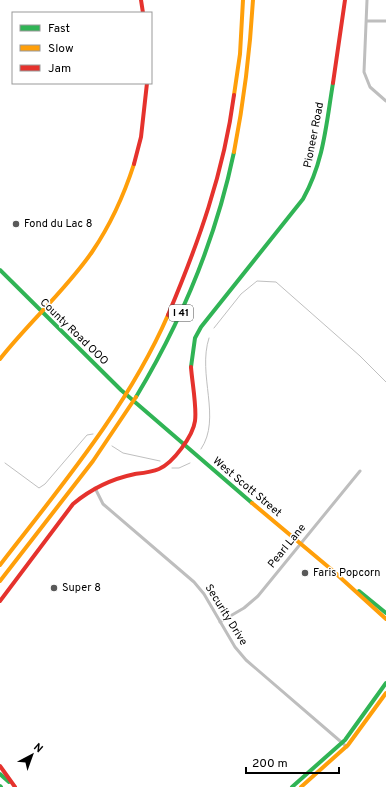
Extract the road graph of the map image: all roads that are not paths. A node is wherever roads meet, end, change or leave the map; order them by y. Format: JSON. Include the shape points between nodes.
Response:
{"nodes":[{"id":1,"x":141,"y":0,"type":"edge"},
{"id":2,"x":242,"y":0,"type":"edge"},
{"id":3,"x":253,"y":0,"type":"edge"},
{"id":4,"x":344,"y":0,"type":"edge"},
{"id":5,"x":367,"y":0,"type":"edge"},
{"id":6,"x":143,"y":12,"type":"edge"},
{"id":7,"x":367,"y":21,"type":"junction"},
{"id":8,"x":386,"y":22,"type":"edge"},
{"id":9,"x":147,"y":84,"type":"edge"},
{"id":10,"x":386,"y":101,"type":"edge"},
{"id":11,"x":0,"y":270,"type":"edge"},
{"id":12,"x":41,"y":312,"type":"junction"},
{"id":13,"x":0,"y":359,"type":"edge"},
{"id":14,"x":138,"y":405,"type":"joint"},
{"id":15,"x":184,"y":446,"type":"junction"},
{"id":16,"x":360,"y":471,"type":"dead end"},
{"id":17,"x":95,"y":488,"type":"junction"},
{"id":18,"x":300,"y":544,"type":"junction"},
{"id":19,"x":0,"y":565,"type":"edge"},
{"id":20,"x":0,"y":581,"type":"edge"},
{"id":21,"x":345,"y":582,"type":"junction"},
{"id":22,"x":0,"y":601,"type":"edge"},
{"id":23,"x":386,"y":613,"type":"edge"},
{"id":24,"x":386,"y":619,"type":"edge"},
{"id":25,"x":220,"y":622,"type":"junction"},
{"id":26,"x":386,"y":683,"type":"edge"},
{"id":27,"x":386,"y":693,"type":"edge"},
{"id":28,"x":342,"y":743,"type":"junction"},
{"id":29,"x":347,"y":747,"type":"junction"},
{"id":30,"x":0,"y":766,"type":"edge"},
{"id":31,"x":0,"y":774,"type":"edge"},
{"id":32,"x":0,"y":778,"type":"edge"},
{"id":33,"x":15,"y":787,"type":"edge"},
{"id":34,"x":292,"y":787,"type":"edge"},
{"id":35,"x":301,"y":787,"type":"edge"}],
"edges":[{"from":1,"to":6,"type":"main road"},
{"from":2,"to":19,"type":"main road","number":"I 41","via":[[233,104],[219,172],[192,258],[172,306],[136,376],[113,413],[76,467]]},
{"from":3,"to":20,"type":"main road","number":"I 41","via":[[243,106],[229,175],[215,227],[182,311],[122,420]]},
{"from":4,"to":15,"type":"main road","name":"Pioneer Road","via":[[318,169],[305,196],[195,338],[190,371],[195,422]]},
{"from":5,"to":7,"type":"street"},
{"from":7,"to":8,"type":"street"},
{"from":7,"to":10,"type":"street","via":[[365,76],[372,89]]},
{"from":9,"to":12,"type":"main road","via":[[140,142],[132,177],[122,202],[95,247]]},
{"from":11,"to":12,"type":"main road","name":"County Road OOO"},
{"from":12,"to":13,"type":"main road"},
{"from":12,"to":14,"type":"main road","name":"County Road OOO"},
{"from":14,"to":15,"type":"main road","name":"West Scott Street"},
{"from":15,"to":17,"type":"main road","name":"Pioneer Road","via":[[159,469],[124,475]]},
{"from":15,"to":18,"type":"main road","name":"West Scott Street"},
{"from":16,"to":18,"type":"street","name":"Pearl Lane"},
{"from":17,"to":22,"type":"main road","name":"Pioneer Road","via":[[73,504]]},
{"from":17,"to":25,"type":"street","name":"Security Drive","via":[[106,506],[194,582]]},
{"from":18,"to":21,"type":"main road","name":"West Scott Street"},
{"from":18,"to":25,"type":"street","name":"Pearl Lane","via":[[254,600]]},
{"from":21,"to":23,"type":"main road","name":"West Scott Street"},
{"from":21,"to":24,"type":"main road","name":"West Scott Street"},
{"from":25,"to":28,"type":"street","name":"Security Drive","via":[[246,660]]},
{"from":26,"to":28,"type":"main road"},
{"from":27,"to":29,"type":"main road"},
{"from":28,"to":29,"type":"street","name":"Security Drive"},
{"from":28,"to":34,"type":"main road"},
{"from":29,"to":35,"type":"main road"},
{"from":30,"to":33,"type":"main road"},
{"from":31,"to":33,"type":"main road"},
{"from":32,"to":33,"type":"main road"}]}
